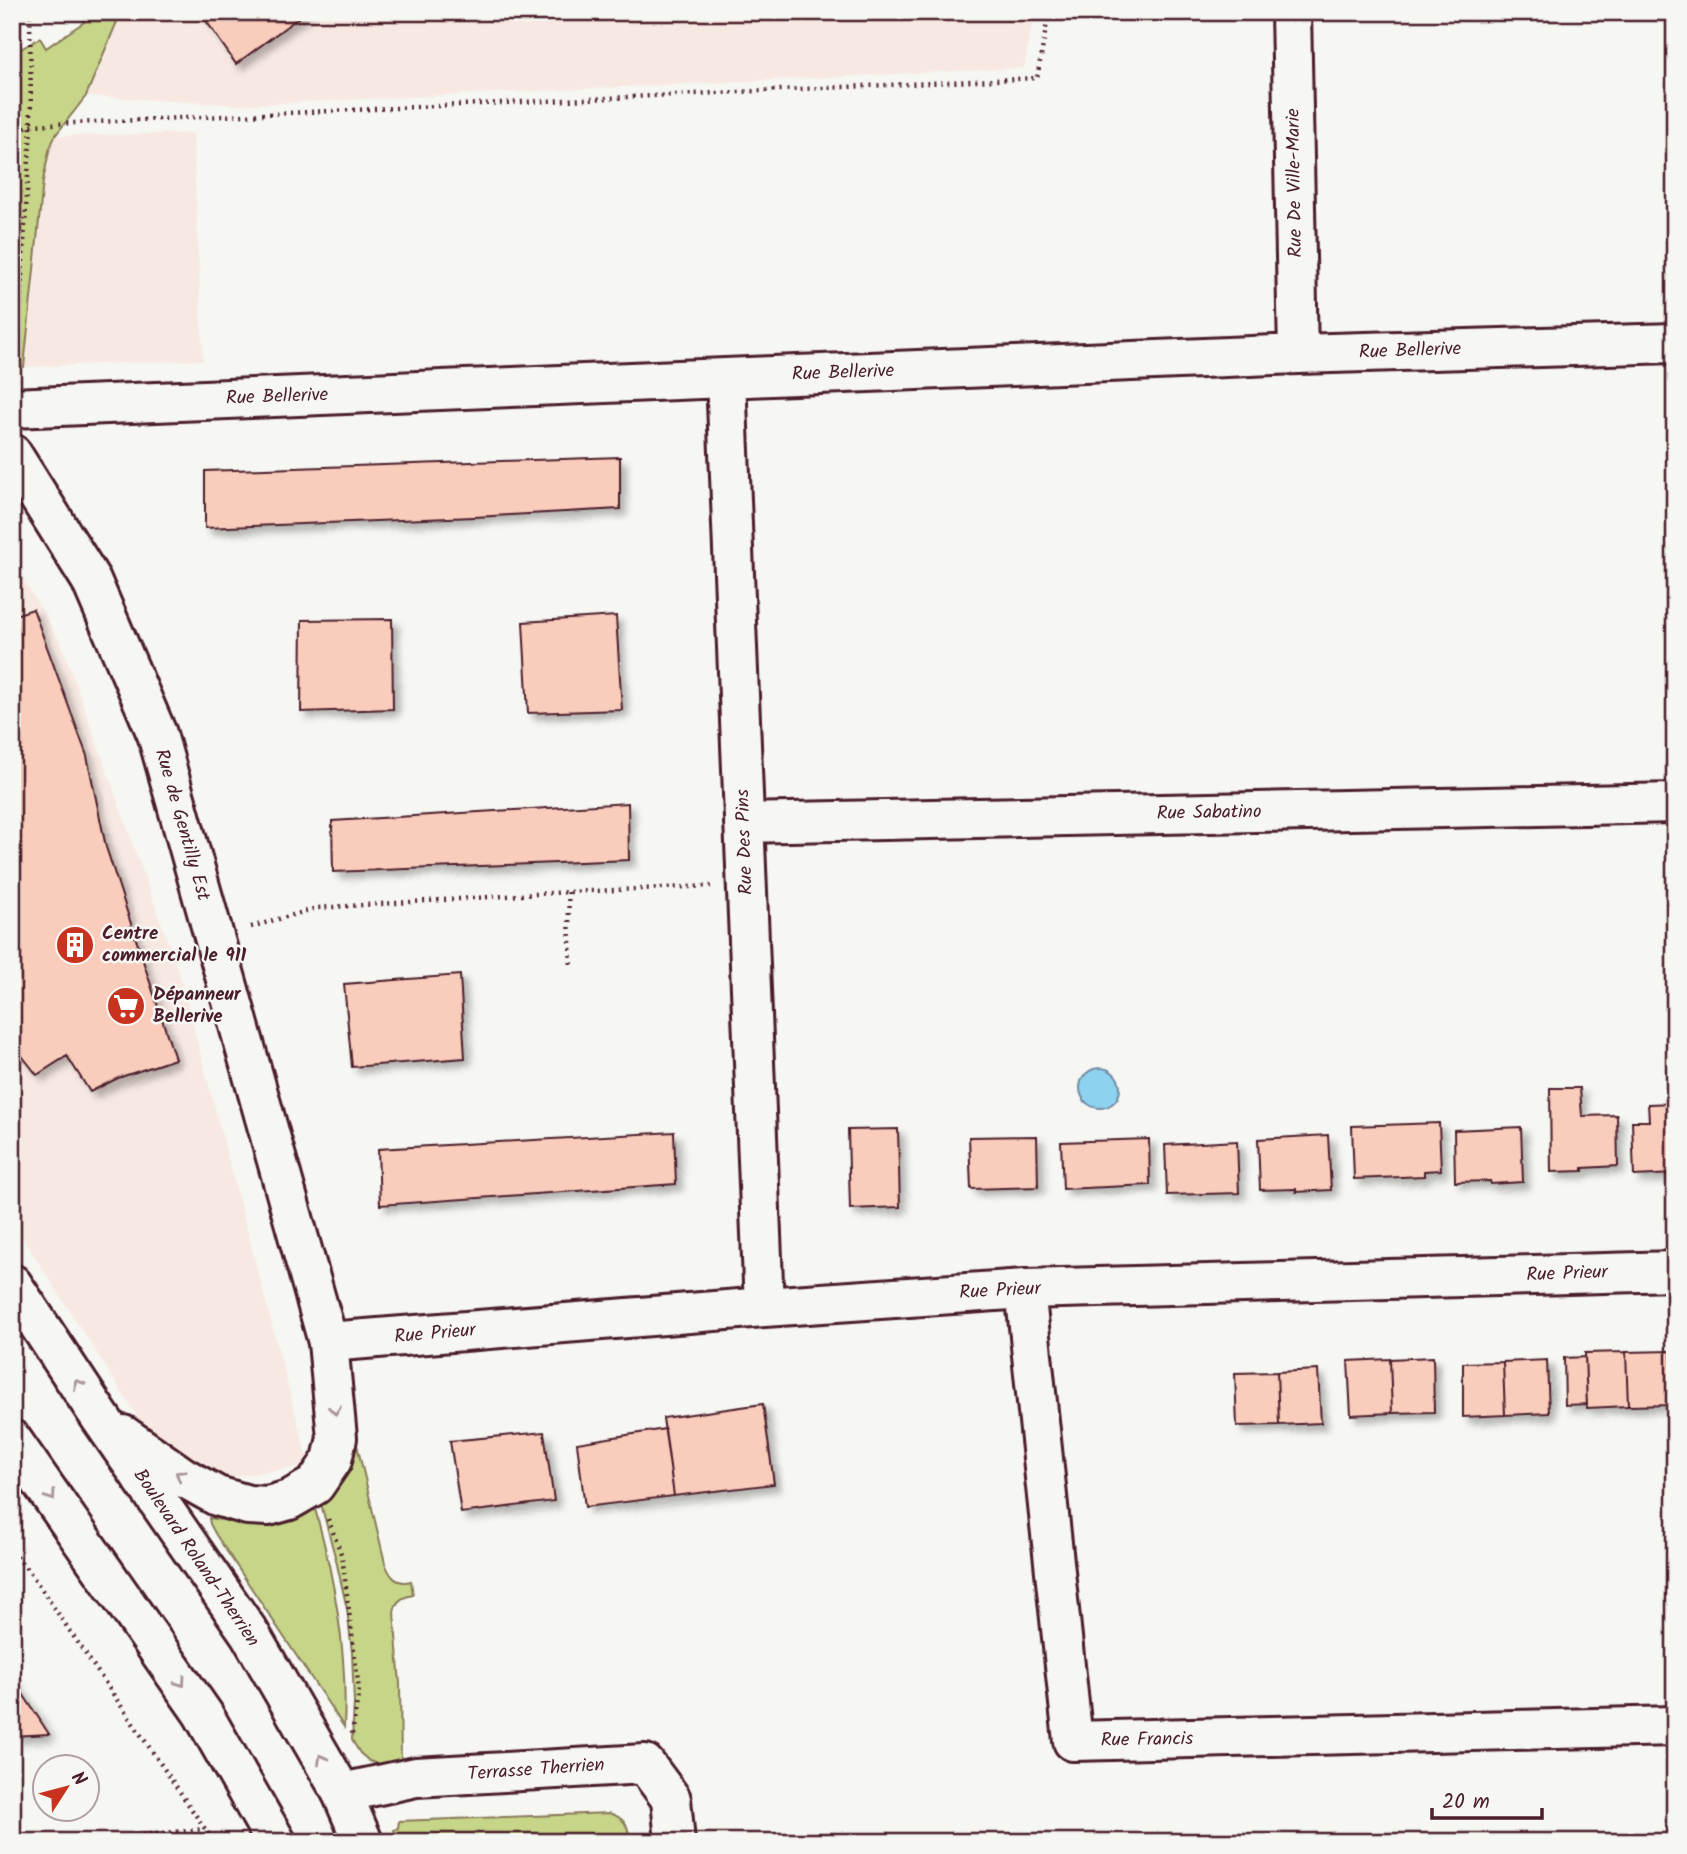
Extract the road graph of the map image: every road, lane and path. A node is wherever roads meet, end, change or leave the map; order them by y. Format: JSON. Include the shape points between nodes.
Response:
{"nodes":[{"id":1,"x":30,"y":12,"type":"edge"},
{"id":2,"x":1049,"y":12,"type":"edge"},
{"id":3,"x":1291,"y":12,"type":"edge"},
{"id":4,"x":31,"y":125,"type":"junction"},
{"id":5,"x":12,"y":133,"type":"edge"},
{"id":6,"x":1675,"y":343,"type":"edge"},
{"id":7,"x":1298,"y":354,"type":"junction"},
{"id":8,"x":12,"y":365,"type":"edge"},
{"id":9,"x":726,"y":378,"type":"junction"},
{"id":10,"x":12,"y":408,"type":"edge"},
{"id":11,"x":12,"y":454,"type":"edge"},
{"id":12,"x":1675,"y":803,"type":"edge"},
{"id":13,"x":744,"y":824,"type":"junction"},
{"id":14,"x":747,"y":884,"type":"junction"},
{"id":15,"x":568,"y":892,"type":"junction"},
{"id":16,"x":214,"y":938,"type":"junction"},
{"id":17,"x":571,"y":967,"type":"dead end"},
{"id":18,"x":1675,"y":1271,"type":"edge"},
{"id":19,"x":12,"y":1284,"type":"edge"},
{"id":20,"x":1025,"y":1289,"type":"junction"},
{"id":21,"x":764,"y":1307,"type":"junction"},
{"id":22,"x":327,"y":1342,"type":"junction"},
{"id":23,"x":100,"y":1417,"type":"junction"},
{"id":24,"x":12,"y":1440,"type":"edge"},
{"id":25,"x":315,"y":1485,"type":"junction"},
{"id":26,"x":12,"y":1551,"type":"edge"},
{"id":27,"x":1675,"y":1726,"type":"edge"},
{"id":28,"x":342,"y":1793,"type":"junction"},
{"id":29,"x":205,"y":1829,"type":"junction"},
{"id":30,"x":121,"y":1837,"type":"dead end"},
{"id":31,"x":214,"y":1842,"type":"edge"},
{"id":32,"x":276,"y":1842,"type":"edge"},
{"id":33,"x":363,"y":1842,"type":"edge"},
{"id":34,"x":675,"y":1842,"type":"edge"}],
"edges":[{"from":1,"to":4,"type":"path"},
{"from":2,"to":4,"type":"path","via":[[1037,78]]},
{"from":3,"to":7,"type":"street","name":"Rue De Ville-Marie"},
{"from":4,"to":5,"type":"path"},
{"from":4,"to":8,"type":"path","via":[[17,358]]},
{"from":6,"to":7,"type":"street","name":"Rue Bellerive"},
{"from":7,"to":9,"type":"street","name":"Rue Bellerive"},
{"from":9,"to":10,"type":"street","name":"Rue Bellerive"},
{"from":9,"to":13,"type":"street","name":"Rue Des Pins"},
{"from":11,"to":16,"type":"street","name":"Rue de Gentilly Est","via":[[91,580],[157,734]]},
{"from":12,"to":13,"type":"street","name":"Rue Sabatino"},
{"from":13,"to":14,"type":"street","name":"Rue Des Pins"},
{"from":14,"to":15,"type":"path"},
{"from":14,"to":21,"type":"street","name":"Rue Des Pins"},
{"from":15,"to":16,"type":"path","via":[[317,908]]},
{"from":15,"to":17,"type":"path"},
{"from":16,"to":22,"type":"street","name":"Rue de Gentilly Est"},
{"from":18,"to":20,"type":"street","name":"Rue Prieur"},
{"from":23,"to":19,"type":"street","name":"Boulevard Roland-Therrien","one_way":true},
{"from":20,"to":21,"type":"street","name":"Rue Prieur"},
{"from":20,"to":27,"type":"street","name":"Rue Francis","via":[[1073,1741]]},
{"from":21,"to":22,"type":"street","name":"Rue Prieur"},
{"from":22,"to":25,"type":"street","name":"Rue de Gentilly Est","one_way":true,"via":[[337,1438],[332,1460]]},
{"from":25,"to":23,"type":"street","one_way":true,"via":[[268,1506],[217,1496],[154,1458]]},
{"from":28,"to":23,"type":"street","name":"Boulevard Roland-Therrien","one_way":true,"via":[[250,1634]]},
{"from":24,"to":32,"type":"street","one_way":true,"via":[[203,1713]]},
{"from":25,"to":28,"type":"path","via":[[342,1556],[359,1690]]},
{"from":26,"to":29,"type":"path"},
{"from":28,"to":33,"type":"street","name":"Boulevard Roland-Therrien"},
{"from":28,"to":34,"type":"street","name":"Terrasse Therrien","via":[[416,1777],[645,1764],[671,1799]]},
{"from":29,"to":30,"type":"path"},
{"from":29,"to":31,"type":"path"}]}
